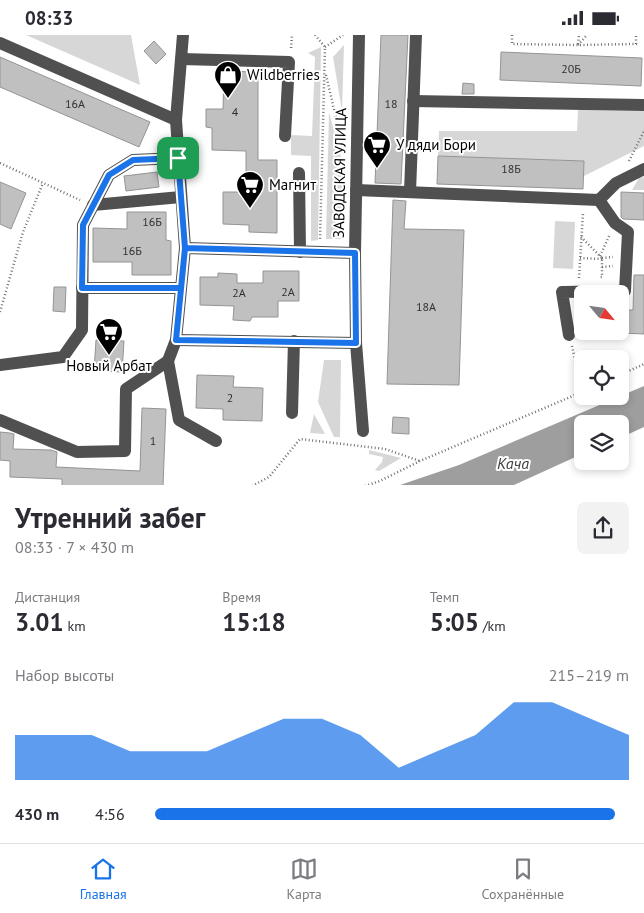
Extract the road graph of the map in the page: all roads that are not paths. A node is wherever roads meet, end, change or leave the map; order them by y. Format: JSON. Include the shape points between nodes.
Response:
{"nodes":[{"id":1,"x":183,"y":35,"type":"edge"},
{"id":2,"x":359,"y":35,"type":"edge"},
{"id":3,"x":416,"y":35,"type":"edge"},
{"id":4,"x":0,"y":43,"type":"edge"},
{"id":5,"x":181,"y":59,"type":"junction"},
{"id":6,"x":413,"y":101,"type":"junction"},
{"id":7,"x":644,"y":105,"type":"edge"},
{"id":8,"x":176,"y":120,"type":"junction"},
{"id":9,"x":285,"y":136,"type":"dead end"},
{"id":10,"x":178,"y":158,"type":"junction"},
{"id":11,"x":644,"y":169,"type":"edge"},
{"id":12,"x":299,"y":173,"type":"dead end"},
{"id":13,"x":356,"y":190,"type":"junction"},
{"id":14,"x":410,"y":192,"type":"junction"},
{"id":15,"x":181,"y":197,"type":"junction"},
{"id":16,"x":599,"y":200,"type":"junction"},
{"id":17,"x":93,"y":205,"type":"junction"},
{"id":18,"x":185,"y":248,"type":"junction"},
{"id":19,"x":300,"y":252,"type":"junction"},
{"id":20,"x":355,"y":253,"type":"junction"},
{"id":21,"x":82,"y":288,"type":"junction"},
{"id":22,"x":181,"y":288,"type":"junction"},
{"id":23,"x":569,"y":335,"type":"road end"},
{"id":24,"x":176,"y":340,"type":"junction"},
{"id":25,"x":294,"y":341,"type":"junction"},
{"id":26,"x":356,"y":343,"type":"junction"},
{"id":27,"x":168,"y":361,"type":"junction"},
{"id":28,"x":0,"y":365,"type":"edge"},
{"id":29,"x":292,"y":413,"type":"dead end"},
{"id":30,"x":0,"y":420,"type":"edge"},
{"id":31,"x":363,"y":431,"type":"dead end"},
{"id":32,"x":216,"y":441,"type":"dead end"}],
"edges":[{"from":1,"to":5,"type":"street"},
{"from":2,"to":13,"type":"street","name":"ЗАВОДСКАЯ УЛИЦА"},
{"from":3,"to":6,"type":"street"},
{"from":4,"to":8,"type":"street"},
{"from":5,"to":8,"type":"street"},
{"from":5,"to":9,"type":"street","via":[[289,62]]},
{"from":6,"to":7,"type":"street"},
{"from":6,"to":14,"type":"street"},
{"from":8,"to":10,"type":"street"},
{"from":10,"to":15,"type":"street"},
{"from":10,"to":17,"type":"street","via":[[133,160],[109,175]]},
{"from":11,"to":16,"type":"street","via":[[616,183]]},
{"from":12,"to":19,"type":"street"},
{"from":13,"to":14,"type":"street"},
{"from":13,"to":20,"type":"street","name":"ЗАВОДСКАЯ УЛИЦА"},
{"from":14,"to":16,"type":"street"},
{"from":15,"to":17,"type":"street"},
{"from":15,"to":18,"type":"street"},
{"from":16,"to":23,"type":"street","via":[[615,223],[628,232],[626,291],[562,292]]},
{"from":17,"to":21,"type":"street","via":[[83,225]]},
{"from":18,"to":19,"type":"street"},
{"from":18,"to":22,"type":"street"},
{"from":19,"to":20,"type":"street"},
{"from":20,"to":26,"type":"street","name":"ЗАВОДСКАЯ УЛИЦА"},
{"from":21,"to":22,"type":"street"},
{"from":21,"to":28,"type":"street","via":[[82,330],[63,357]]},
{"from":22,"to":24,"type":"street"},
{"from":24,"to":25,"type":"street"},
{"from":24,"to":27,"type":"street"},
{"from":25,"to":26,"type":"street"},
{"from":25,"to":29,"type":"street"},
{"from":26,"to":31,"type":"street","name":"ЗАВОДСКАЯ УЛИЦА"},
{"from":27,"to":30,"type":"street","via":[[126,389],[125,451],[77,452]]},
{"from":27,"to":32,"type":"street","via":[[179,420]]}]}
